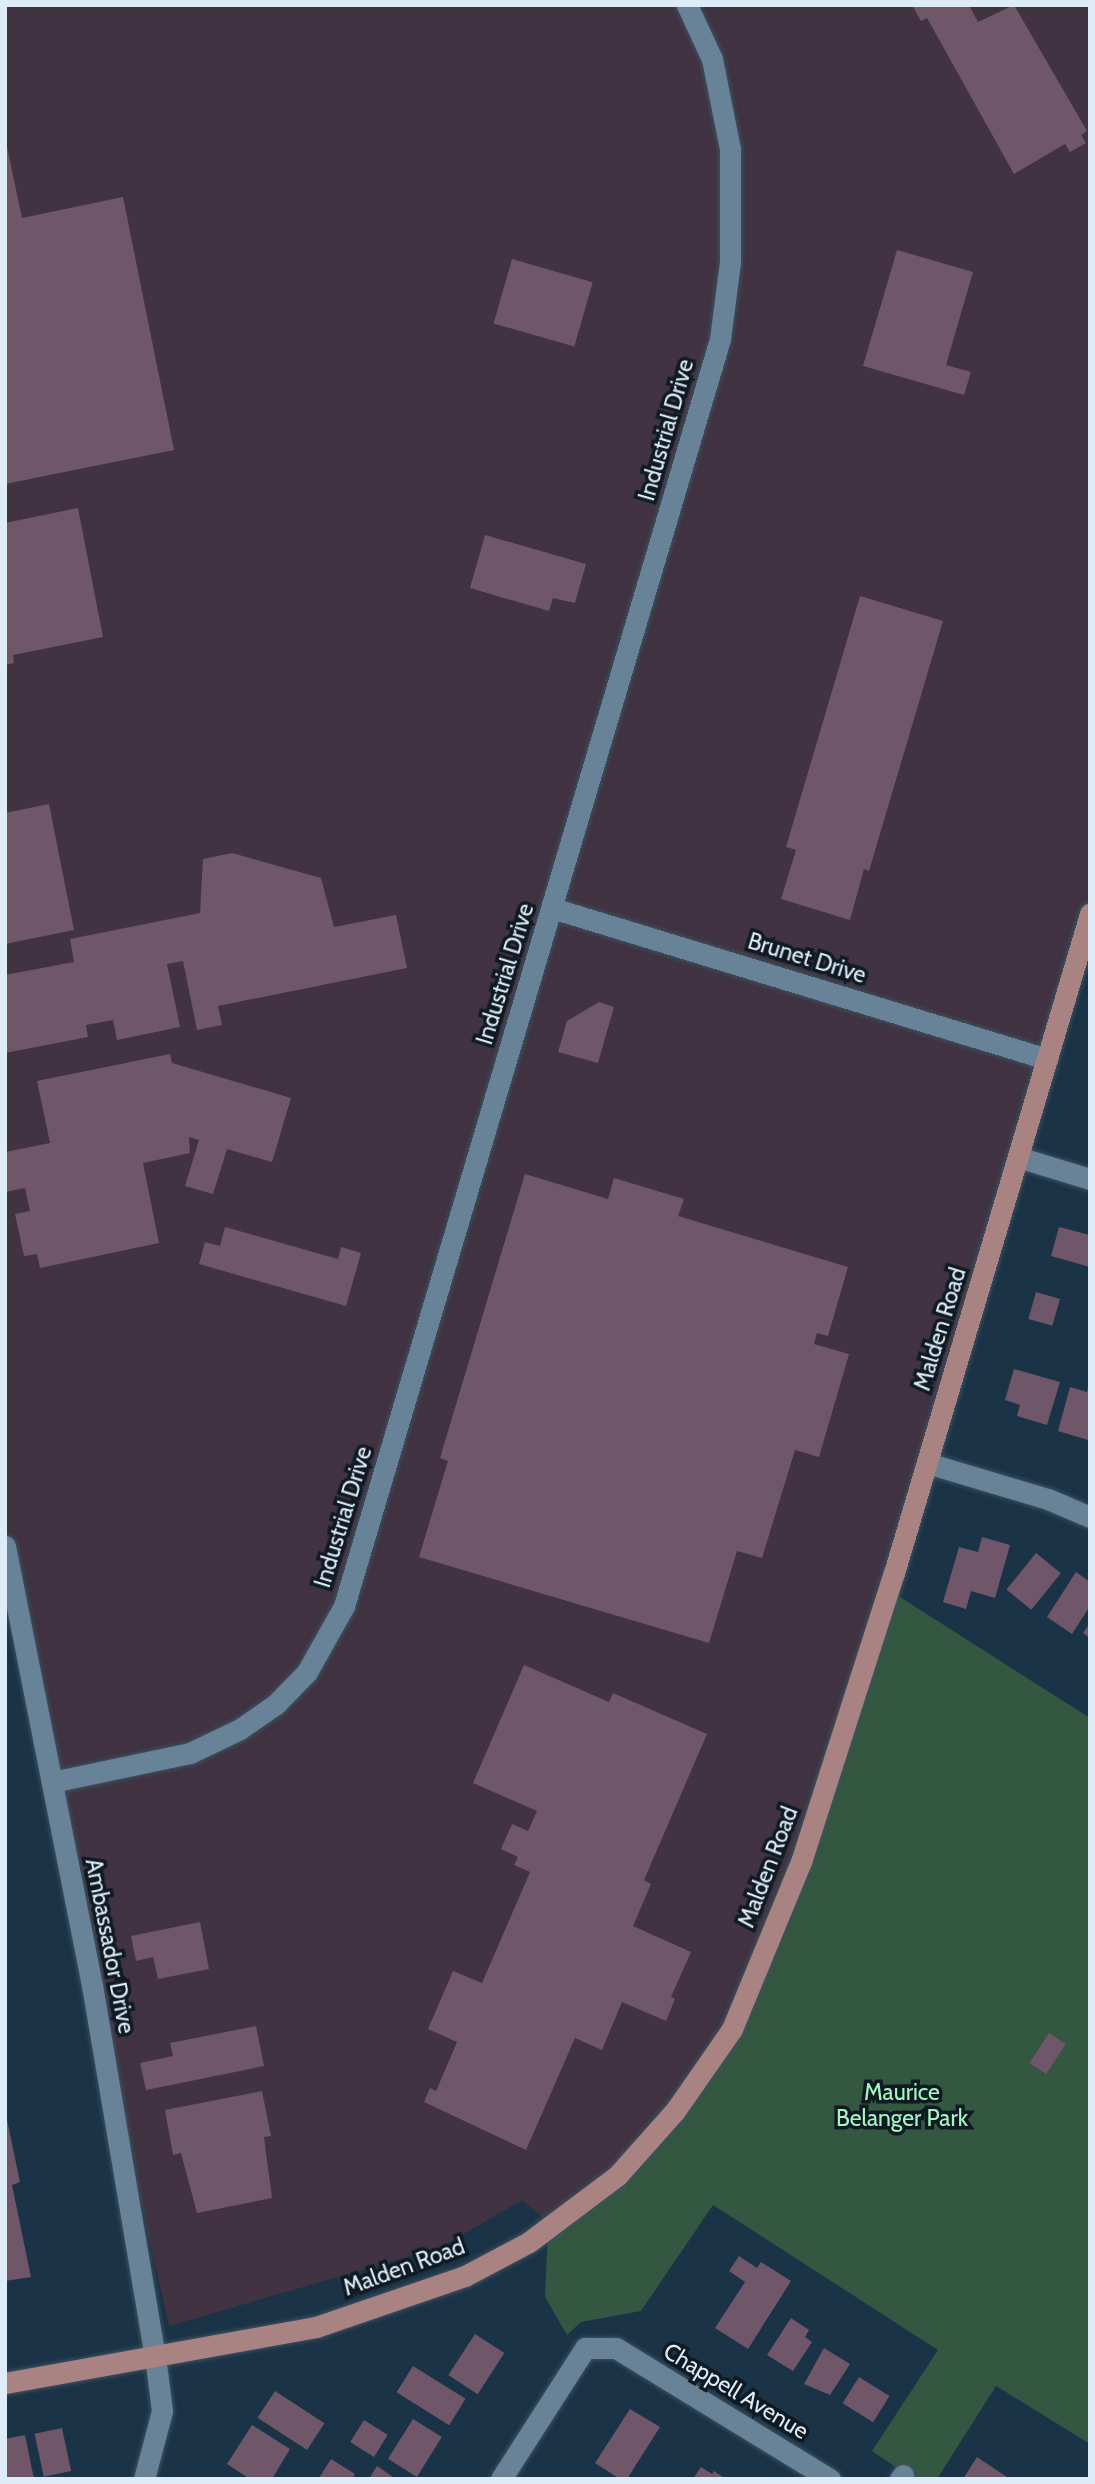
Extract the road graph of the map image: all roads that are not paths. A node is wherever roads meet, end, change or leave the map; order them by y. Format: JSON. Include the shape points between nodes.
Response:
{"nodes":[{"id":1,"x":687,"y":5,"type":"edge"},
{"id":2,"x":552,"y":908,"type":"junction"},
{"id":3,"x":1090,"y":914,"type":"edge"},
{"id":4,"x":1047,"y":1059,"type":"junction"},
{"id":5,"x":1018,"y":1157,"type":"junction"},
{"id":6,"x":1090,"y":1179,"type":"edge"},
{"id":7,"x":927,"y":1463,"type":"junction"},
{"id":8,"x":1090,"y":1517,"type":"edge"},
{"id":9,"x":5,"y":1546,"type":"edge"},
{"id":10,"x":52,"y":1782,"type":"junction"},
{"id":11,"x":155,"y":2356,"type":"junction"},
{"id":12,"x":5,"y":2384,"type":"edge"},
{"id":13,"x":144,"y":2479,"type":"edge"},
{"id":14,"x":501,"y":2479,"type":"edge"},
{"id":15,"x":830,"y":2479,"type":"edge"}],
"edges":[{"from":1,"to":2,"type":"street","name":"Industrial Drive","via":[[712,59],[730,149],[730,262],[720,339]]},
{"from":2,"to":4,"type":"street","name":"Brunet Drive"},
{"from":2,"to":10,"type":"street","name":"Industrial Drive","via":[[344,1606],[307,1672],[276,1704],[240,1729],[190,1753]]},
{"from":3,"to":4,"type":"main road","name":"Malden Road"},
{"from":4,"to":5,"type":"main road","name":"Malden Road"},
{"from":5,"to":6,"type":"street"},
{"from":5,"to":7,"type":"main road","name":"Malden Road"},
{"from":7,"to":8,"type":"street","via":[[1048,1499]]},
{"from":7,"to":11,"type":"main road","name":"Malden Road","via":[[801,1862],[732,2029],[675,2111],[618,2176],[529,2242],[465,2276],[316,2327]]},
{"from":9,"to":10,"type":"street","name":"Ambassador Drive"},
{"from":10,"to":11,"type":"street","name":"Ambassador Drive"},
{"from":11,"to":12,"type":"main road","name":"Malden Road"},
{"from":11,"to":13,"type":"street","name":"Ambassador Drive","via":[[162,2411]]},
{"from":14,"to":15,"type":"street","name":"Chappell Avenue","via":[[585,2348],[615,2348]]}]}
